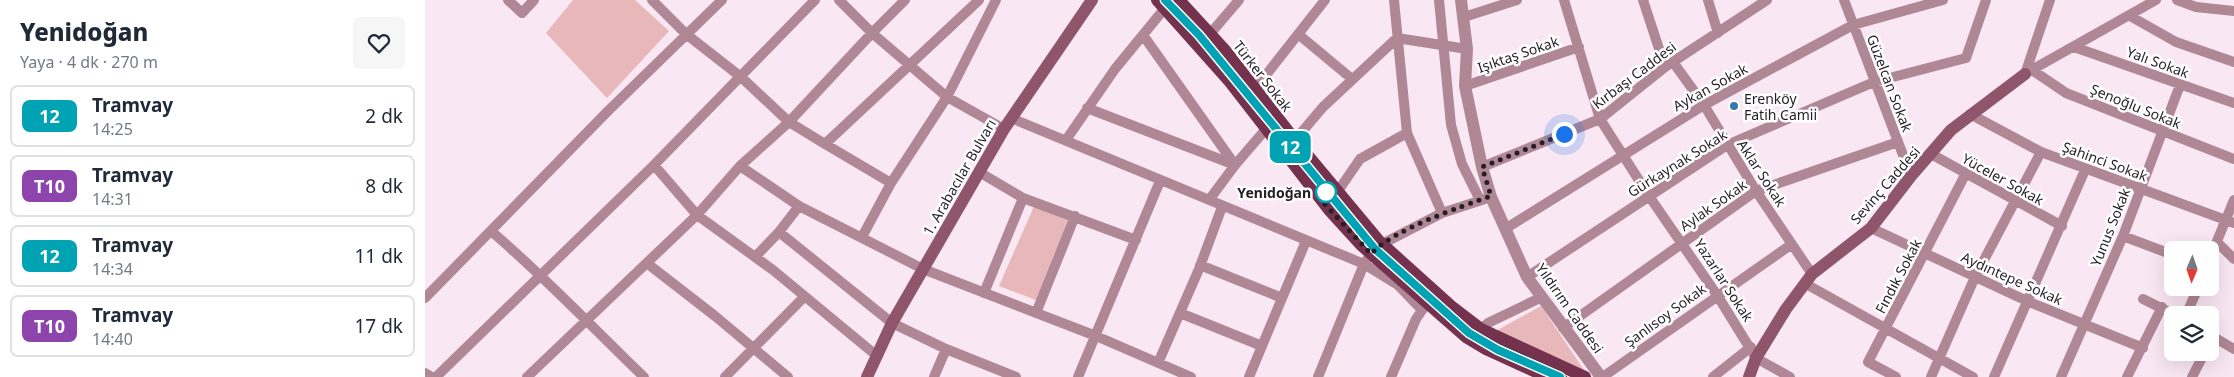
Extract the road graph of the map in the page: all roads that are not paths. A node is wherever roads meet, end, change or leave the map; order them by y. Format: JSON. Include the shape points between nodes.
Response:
{"nodes":[{"id":1,"x":508,"y":0,"type":"edge"},
{"id":2,"x":533,"y":0,"type":"edge"},
{"id":3,"x":652,"y":0,"type":"edge"},
{"id":4,"x":721,"y":0,"type":"edge"},
{"id":5,"x":815,"y":0,"type":"edge"},
{"id":6,"x":905,"y":0,"type":"edge"},
{"id":7,"x":979,"y":0,"type":"edge"},
{"id":8,"x":996,"y":0,"type":"edge"},
{"id":9,"x":1092,"y":0,"type":"edge"},
{"id":10,"x":1179,"y":0,"type":"edge"},
{"id":11,"x":1239,"y":0,"type":"edge"},
{"id":12,"x":1395,"y":0,"type":"edge"},
{"id":13,"x":1439,"y":0,"type":"edge"},
{"id":14,"x":1461,"y":0,"type":"edge"},
{"id":15,"x":1517,"y":0,"type":"edge"},
{"id":16,"x":1564,"y":0,"type":"edge"},
{"id":17,"x":1643,"y":0,"type":"edge"},
{"id":18,"x":1708,"y":0,"type":"edge"},
{"id":19,"x":1767,"y":0,"type":"edge"},
{"id":20,"x":1844,"y":0,"type":"edge"},
{"id":21,"x":1943,"y":0,"type":"edge"},
{"id":22,"x":1986,"y":0,"type":"edge"},
{"id":23,"x":2050,"y":0,"type":"edge"},
{"id":24,"x":2156,"y":0,"type":"edge"},
{"id":25,"x":2177,"y":0,"type":"edge"},
{"id":26,"x":845,"y":2,"type":"edge"},
{"id":27,"x":1320,"y":2,"type":"edge"},
{"id":28,"x":1161,"y":4,"type":"edge"},
{"id":29,"x":2234,"y":11,"type":"edge"},
{"id":30,"x":2130,"y":16,"type":"junction"},
{"id":31,"x":1463,"y":17,"type":"junction"},
{"id":32,"x":1853,"y":25,"type":"junction"},
{"id":33,"x":872,"y":33,"type":"junction"},
{"id":34,"x":1718,"y":33,"type":"junction"},
{"id":35,"x":686,"y":34,"type":"junction"},
{"id":36,"x":1210,"y":34,"type":"junction"},
{"id":37,"x":1298,"y":34,"type":"junction"},
{"id":38,"x":1143,"y":35,"type":"junction"},
{"id":39,"x":1397,"y":38,"type":"junction"},
{"id":40,"x":1443,"y":45,"type":"junction"},
{"id":41,"x":1579,"y":47,"type":"junction"},
{"id":42,"x":2074,"y":47,"type":"junction"},
{"id":43,"x":1467,"y":48,"type":"junction"},
{"id":44,"x":2234,"y":62,"type":"edge"},
{"id":45,"x":1669,"y":64,"type":"junction"},
{"id":46,"x":908,"y":66,"type":"junction"},
{"id":47,"x":2029,"y":72,"type":"junction"},
{"id":48,"x":741,"y":77,"type":"junction"},
{"id":49,"x":1352,"y":79,"type":"junction"},
{"id":50,"x":1874,"y":82,"type":"junction"},
{"id":51,"x":2180,"y":85,"type":"junction"},
{"id":52,"x":1465,"y":86,"type":"junction"},
{"id":53,"x":1255,"y":89,"type":"junction"},
{"id":54,"x":947,"y":97,"type":"junction"},
{"id":55,"x":2234,"y":103,"type":"edge"},
{"id":56,"x":1704,"y":105,"type":"junction"},
{"id":57,"x":1087,"y":108,"type":"junction"},
{"id":58,"x":1970,"y":114,"type":"junction"},
{"id":59,"x":1601,"y":119,"type":"junction"},
{"id":60,"x":789,"y":122,"type":"junction"},
{"id":61,"x":1007,"y":124,"type":"junction"},
{"id":62,"x":1266,"y":129,"type":"junction"},
{"id":63,"x":1407,"y":133,"type":"junction"},
{"id":64,"x":2163,"y":133,"type":"junction"},
{"id":65,"x":1066,"y":140,"type":"junction"},
{"id":66,"x":1295,"y":140,"type":"junction"},
{"id":67,"x":1898,"y":142,"type":"junction"},
{"id":68,"x":825,"y":144,"type":"junction"},
{"id":69,"x":1727,"y":146,"type":"junction"},
{"id":70,"x":2041,"y":152,"type":"junction"},
{"id":71,"x":1623,"y":154,"type":"junction"},
{"id":72,"x":1931,"y":154,"type":"junction"},
{"id":73,"x":2234,"y":160,"type":"edge"},
{"id":74,"x":654,"y":165,"type":"junction"},
{"id":75,"x":1235,"y":165,"type":"junction"},
{"id":76,"x":739,"y":166,"type":"junction"},
{"id":77,"x":1482,"y":167,"type":"junction"},
{"id":78,"x":2085,"y":170,"type":"junction"},
{"id":79,"x":979,"y":172,"type":"junction"},
{"id":80,"x":1965,"y":175,"type":"junction"},
{"id":81,"x":1911,"y":176,"type":"junction"},
{"id":82,"x":1160,"y":182,"type":"junction"},
{"id":83,"x":891,"y":183,"type":"junction"},
{"id":84,"x":2141,"y":188,"type":"junction"},
{"id":85,"x":1338,"y":191,"type":"junction"},
{"id":86,"x":1756,"y":191,"type":"junction"},
{"id":87,"x":1649,"y":196,"type":"junction"},
{"id":88,"x":1023,"y":198,"type":"junction"},
{"id":89,"x":1486,"y":198,"type":"junction"},
{"id":90,"x":1209,"y":200,"type":"junction"},
{"id":91,"x":2234,"y":200,"type":"edge"},
{"id":92,"x":2015,"y":201,"type":"junction"},
{"id":93,"x":799,"y":206,"type":"junction"},
{"id":94,"x":1222,"y":207,"type":"junction"},
{"id":95,"x":1442,"y":213,"type":"junction"},
{"id":96,"x":697,"y":215,"type":"junction"},
{"id":97,"x":1075,"y":216,"type":"junction"},
{"id":98,"x":2230,"y":222,"type":"edge"},
{"id":99,"x":2062,"y":226,"type":"junction"},
{"id":100,"x":1871,"y":228,"type":"junction"},
{"id":101,"x":1505,"y":229,"type":"junction"},
{"id":102,"x":491,"y":231,"type":"junction"},
{"id":103,"x":779,"y":232,"type":"junction"},
{"id":104,"x":2123,"y":236,"type":"junction"},
{"id":105,"x":862,"y":237,"type":"junction"},
{"id":106,"x":1136,"y":240,"type":"junction"},
{"id":107,"x":1306,"y":241,"type":"junction"},
{"id":108,"x":2218,"y":241,"type":"edge"},
{"id":109,"x":1683,"y":242,"type":"junction"},
{"id":110,"x":1381,"y":243,"type":"junction"},
{"id":111,"x":1792,"y":244,"type":"junction"},
{"id":112,"x":2219,"y":244,"type":"edge"},
{"id":113,"x":2164,"y":252,"type":"edge"},
{"id":114,"x":1926,"y":254,"type":"junction"},
{"id":115,"x":755,"y":257,"type":"junction"},
{"id":116,"x":1368,"y":259,"type":"junction"},
{"id":117,"x":2234,"y":260,"type":"edge"},
{"id":118,"x":648,"y":264,"type":"junction"},
{"id":119,"x":1200,"y":265,"type":"junction"},
{"id":120,"x":923,"y":270,"type":"junction"},
{"id":121,"x":541,"y":274,"type":"junction"},
{"id":122,"x":1527,"y":277,"type":"junction"},
{"id":123,"x":1975,"y":277,"type":"junction"},
{"id":124,"x":1809,"y":279,"type":"junction"},
{"id":125,"x":984,"y":294,"type":"junction"},
{"id":126,"x":1717,"y":294,"type":"junction"},
{"id":127,"x":804,"y":297,"type":"junction"},
{"id":128,"x":1542,"y":297,"type":"junction"},
{"id":129,"x":425,"y":298,"type":"edge"},
{"id":130,"x":1282,"y":298,"type":"junction"},
{"id":131,"x":2143,"y":299,"type":"dead end"},
{"id":132,"x":2027,"y":301,"type":"junction"},
{"id":133,"x":1424,"y":307,"type":"junction"},
{"id":134,"x":2162,"y":307,"type":"joint"},
{"id":135,"x":1037,"y":313,"type":"junction"},
{"id":136,"x":1180,"y":313,"type":"junction"},
{"id":137,"x":585,"y":320,"type":"junction"},
{"id":138,"x":892,"y":323,"type":"junction"},
{"id":139,"x":2084,"y":324,"type":"junction"},
{"id":140,"x":1563,"y":328,"type":"junction"},
{"id":141,"x":1481,"y":329,"type":"junction"},
{"id":142,"x":1886,"y":329,"type":"junction"},
{"id":143,"x":1096,"y":336,"type":"junction"},
{"id":144,"x":2219,"y":342,"type":"edge"},
{"id":145,"x":1262,"y":346,"type":"junction"},
{"id":146,"x":752,"y":348,"type":"junction"},
{"id":147,"x":2143,"y":348,"type":"junction"},
{"id":148,"x":946,"y":349,"type":"junction"},
{"id":149,"x":2234,"y":349,"type":"edge"},
{"id":150,"x":1754,"y":353,"type":"junction"},
{"id":151,"x":877,"y":356,"type":"junction"},
{"id":152,"x":1940,"y":360,"type":"junction"},
{"id":153,"x":2200,"y":361,"type":"edge"},
{"id":154,"x":1158,"y":362,"type":"junction"},
{"id":155,"x":425,"y":373,"type":"edge"},
{"id":156,"x":1602,"y":375,"type":"edge"},
{"id":157,"x":432,"y":377,"type":"edge"},
{"id":158,"x":436,"y":377,"type":"edge"},
{"id":159,"x":527,"y":377,"type":"edge"},
{"id":160,"x":644,"y":377,"type":"edge"},
{"id":161,"x":725,"y":377,"type":"edge"},
{"id":162,"x":788,"y":377,"type":"edge"},
{"id":163,"x":867,"y":377,"type":"edge"},
{"id":164,"x":934,"y":377,"type":"edge"},
{"id":165,"x":1016,"y":377,"type":"edge"},
{"id":166,"x":1078,"y":377,"type":"edge"},
{"id":167,"x":1191,"y":377,"type":"edge"},
{"id":168,"x":1249,"y":377,"type":"edge"},
{"id":169,"x":1318,"y":377,"type":"edge"},
{"id":170,"x":1391,"y":377,"type":"edge"},
{"id":171,"x":1547,"y":377,"type":"edge"},
{"id":172,"x":1585,"y":377,"type":"edge"},
{"id":173,"x":1713,"y":377,"type":"edge"},
{"id":174,"x":1749,"y":377,"type":"edge"},
{"id":175,"x":1790,"y":377,"type":"edge"},
{"id":176,"x":1896,"y":377,"type":"edge"},
{"id":177,"x":1931,"y":377,"type":"edge"},
{"id":178,"x":1973,"y":377,"type":"edge"},
{"id":179,"x":1994,"y":377,"type":"edge"},
{"id":180,"x":2061,"y":377,"type":"edge"},
{"id":181,"x":2127,"y":377,"type":"edge"},
{"id":182,"x":2192,"y":377,"type":"edge"}],
"edges":[{"from":1,"to":2,"type":"street","via":[[522,13]]},
{"from":3,"to":35,"type":"street"},
{"from":4,"to":35,"type":"street"},
{"from":5,"to":48,"type":"street"},
{"from":6,"to":33,"type":"street"},
{"from":7,"to":46,"type":"street"},
{"from":8,"to":54,"type":"street"},
{"from":9,"to":61,"type":"main road","name":"1. Arabacılar Bulvarı"},
{"from":10,"to":36,"type":"main road","name":"Türker Sokak"},
{"from":11,"to":36,"type":"street"},
{"from":12,"to":39,"type":"street"},
{"from":13,"to":40,"type":"street"},
{"from":14,"to":31,"type":"street","name":"Yıldırım Caddesi"},
{"from":15,"to":31,"type":"street"},
{"from":16,"to":41,"type":"street","name":"Yazarlar Sokak"},
{"from":17,"to":45,"type":"street","name":"Aklar Sokak"},
{"from":18,"to":34,"type":"street"},
{"from":19,"to":34,"type":"street","name":"Kırbaşı Caddesi"},
{"from":20,"to":32,"type":"street","name":"Güzelcan Sokak"},
{"from":21,"to":32,"type":"street","name":"Aykan Sokak"},
{"from":22,"to":50,"type":"street","name":"Gürkaynak Sokak","via":[[1966,58]]},
{"from":23,"to":47,"type":"street"},
{"from":24,"to":30,"type":"street"},
{"from":25,"to":29,"type":"street","via":[[2196,7]]},
{"from":26,"to":33,"type":"street"},
{"from":27,"to":37,"type":"street"},
{"from":28,"to":38,"type":"street"},
{"from":28,"to":62,"type":"main road","via":[[1230,82]]},
{"from":30,"to":42,"type":"street"},
{"from":30,"to":44,"type":"street","via":[[2176,42]]},
{"from":31,"to":43,"type":"street","name":"Yıldırım Caddesi"},
{"from":32,"to":50,"type":"street","name":"Güzelcan Sokak"},
{"from":32,"to":56,"type":"street","name":"Aykan Sokak"},
{"from":33,"to":46,"type":"street"},
{"from":33,"to":60,"type":"street"},
{"from":34,"to":45,"type":"street","name":"Kırbaşı Caddesi"},
{"from":35,"to":48,"type":"street"},
{"from":35,"to":102,"type":"street"},
{"from":36,"to":53,"type":"main road","name":"Türker Sokak"},
{"from":37,"to":49,"type":"street"},
{"from":37,"to":53,"type":"street"},
{"from":38,"to":57,"type":"street"},
{"from":38,"to":75,"type":"street"},
{"from":39,"to":40,"type":"street"},
{"from":39,"to":49,"type":"street"},
{"from":39,"to":63,"type":"street"},
{"from":40,"to":43,"type":"street"},
{"from":40,"to":89,"type":"street","via":[[1448,109],[1454,138],[1463,164]]},
{"from":41,"to":52,"type":"street","name":"Işıktaş Sokak"},
{"from":41,"to":59,"type":"street","name":"Yazarlar Sokak"},
{"from":42,"to":47,"type":"street"},
{"from":42,"to":51,"type":"street","name":"Yalı Sokak"},
{"from":43,"to":52,"type":"street","name":"Yıldırım Caddesi"},
{"from":45,"to":56,"type":"street","name":"Aklar Sokak"},
{"from":45,"to":59,"type":"street","name":"Kırbaşı Caddesi"},
{"from":46,"to":54,"type":"street"},
{"from":46,"to":68,"type":"street"},
{"from":47,"to":58,"type":"main road","name":"Sevinç Caddesi"},
{"from":47,"to":64,"type":"street","name":"Şenoğlu Sokak","via":[[2067,93]]},
{"from":48,"to":60,"type":"street"},
{"from":48,"to":74,"type":"street"},
{"from":49,"to":66,"type":"street"},
{"from":50,"to":67,"type":"street","name":"Güzelcan Sokak"},
{"from":50,"to":69,"type":"street","name":"Gürkaynak Sokak"},
{"from":51,"to":55,"type":"street","name":"Yalı Sokak"},
{"from":51,"to":64,"type":"street","name":"Yunus Sokak"},
{"from":52,"to":77,"type":"street","name":"Yıldırım Caddesi"},
{"from":53,"to":66,"type":"main road","name":"Türker Sokak"},
{"from":54,"to":61,"type":"street"},
{"from":54,"to":83,"type":"street"},
{"from":56,"to":69,"type":"street","name":"Aklar Sokak"},
{"from":56,"to":71,"type":"street","name":"Aykan Sokak"},
{"from":57,"to":65,"type":"street"},
{"from":57,"to":75,"type":"street"},
{"from":58,"to":70,"type":"street","name":"Şahinci Sokak"},
{"from":58,"to":72,"type":"main road","name":"Sevinç Caddesi"},
{"from":59,"to":71,"type":"street","name":"Yazarlar Sokak"},
{"from":59,"to":77,"type":"street","name":"Kırbaşı Caddesi"},
{"from":60,"to":68,"type":"street"},
{"from":60,"to":76,"type":"street"},
{"from":61,"to":65,"type":"street"},
{"from":61,"to":79,"type":"main road","name":"1. Arabacılar Bulvarı"},
{"from":62,"to":75,"type":"street"},
{"from":62,"to":116,"type":"main road"},
{"from":63,"to":85,"type":"street","via":[[1360,159]]},
{"from":63,"to":95,"type":"street"},
{"from":64,"to":73,"type":"street","name":"Şenoğlu Sokak"},
{"from":64,"to":84,"type":"street","name":"Yunus Sokak"},
{"from":65,"to":82,"type":"street"},
{"from":66,"to":85,"type":"main road","name":"Türker Sokak"},
{"from":67,"to":81,"type":"street","name":"Güzelcan Sokak"},
{"from":67,"to":86,"type":"street","name":"Aylak Sokak"},
{"from":68,"to":83,"type":"street"},
{"from":69,"to":86,"type":"street","name":"Aklar Sokak"},
{"from":69,"to":87,"type":"street","name":"Gürkaynak Sokak"},
{"from":70,"to":78,"type":"street","name":"Şahinci Sokak"},
{"from":70,"to":92,"type":"street"},
{"from":71,"to":87,"type":"street","name":"Yazarlar Sokak"},
{"from":71,"to":101,"type":"street","name":"Aykan Sokak"},
{"from":72,"to":80,"type":"street","name":"Yüceler Sokak"},
{"from":72,"to":81,"type":"main road","name":"Sevinç Caddesi"},
{"from":74,"to":96,"type":"street"},
{"from":74,"to":121,"type":"street"},
{"from":75,"to":90,"type":"street"},
{"from":76,"to":93,"type":"street"},
{"from":76,"to":96,"type":"street"},
{"from":77,"to":89,"type":"street","name":"Yıldırım Caddesi"},
{"from":78,"to":84,"type":"street","name":"Şahinci Sokak"},
{"from":78,"to":99,"type":"street"},
{"from":79,"to":88,"type":"street"},
{"from":79,"to":120,"type":"main road","name":"1. Arabacılar Bulvarı"},
{"from":80,"to":92,"type":"street","name":"Yüceler Sokak"},
{"from":80,"to":114,"type":"street","name":"Fındık Sokak"},
{"from":81,"to":100,"type":"main road","name":"Sevinç Caddesi"},
{"from":82,"to":90,"type":"street"},
{"from":82,"to":106,"type":"street"},
{"from":83,"to":105,"type":"street"},
{"from":84,"to":98,"type":"street","name":"Şahinci Sokak"},
{"from":84,"to":104,"type":"street","name":"Yunus Sokak"},
{"from":85,"to":110,"type":"main road","name":"Türker Sokak"},
{"from":86,"to":109,"type":"street","name":"Aylak Sokak"},
{"from":86,"to":111,"type":"street","name":"Aklar Sokak"},
{"from":87,"to":109,"type":"street","name":"Yazarlar Sokak"},
{"from":87,"to":122,"type":"street","name":"Gürkaynak Sokak"},
{"from":88,"to":97,"type":"street"},
{"from":88,"to":125,"type":"street"},
{"from":89,"to":95,"type":"street"},
{"from":89,"to":101,"type":"street","name":"Yıldırım Caddesi"},
{"from":90,"to":94,"type":"street"},
{"from":91,"to":98,"type":"street"},
{"from":92,"to":99,"type":"street","name":"Yüceler Sokak"},
{"from":92,"to":123,"type":"street"},
{"from":93,"to":103,"type":"street"},
{"from":93,"to":105,"type":"street"},
{"from":94,"to":107,"type":"street"},
{"from":94,"to":119,"type":"street"},
{"from":95,"to":110,"type":"street"},
{"from":96,"to":115,"type":"street"},
{"from":96,"to":118,"type":"street"},
{"from":97,"to":106,"type":"street"},
{"from":97,"to":135,"type":"street"},
{"from":98,"to":108,"type":"street"},
{"from":99,"to":132,"type":"street"},
{"from":100,"to":114,"type":"street","name":"Aydıntepe Sokak"},
{"from":100,"to":124,"type":"main road","name":"Sevinç Caddesi"},
{"from":101,"to":122,"type":"street","name":"Yıldırım Caddesi"},
{"from":102,"to":121,"type":"street"},
{"from":102,"to":129,"type":"street"},
{"from":103,"to":115,"type":"street"},
{"from":103,"to":138,"type":"street"},
{"from":104,"to":113,"type":"street"},
{"from":104,"to":139,"type":"street","name":"Yunus Sokak"},
{"from":105,"to":120,"type":"street"},
{"from":106,"to":143,"type":"street"},
{"from":107,"to":116,"type":"street"},
{"from":107,"to":130,"type":"street"},
{"from":109,"to":126,"type":"street","name":"Yazarlar Sokak"},
{"from":109,"to":140,"type":"street","name":"Aylak Sokak"},
{"from":110,"to":116,"type":"street"},
{"from":110,"to":141,"type":"main road","name":"Türker Sokak"},
{"from":111,"to":124,"type":"street","name":"Aklar Sokak"},
{"from":111,"to":126,"type":"street","name":"Şanlısoy Sokak"},
{"from":112,"to":117,"type":"street"},
{"from":114,"to":123,"type":"street","name":"Aydıntepe Sokak"},
{"from":114,"to":142,"type":"street","name":"Fındık Sokak"},
{"from":115,"to":127,"type":"street"},
{"from":116,"to":133,"type":"main road"},
{"from":116,"to":169,"type":"street"},
{"from":118,"to":137,"type":"street"},
{"from":118,"to":146,"type":"street"},
{"from":119,"to":130,"type":"street"},
{"from":119,"to":136,"type":"street"},
{"from":120,"to":125,"type":"street"},
{"from":120,"to":138,"type":"main road","name":"1. Arabacılar Bulvarı"},
{"from":121,"to":137,"type":"street"},
{"from":121,"to":158,"type":"street"},
{"from":122,"to":128,"type":"street","name":"Yıldırım Caddesi"},
{"from":123,"to":132,"type":"street","name":"Aydıntepe Sokak"},
{"from":123,"to":152,"type":"street"},
{"from":124,"to":142,"type":"street"},
{"from":124,"to":150,"type":"main road","name":"Sevinç Caddesi"},
{"from":125,"to":135,"type":"street"},
{"from":126,"to":150,"type":"street","name":"Yazarlar Sokak"},
{"from":126,"to":156,"type":"street","name":"Şanlısoy Sokak"},
{"from":127,"to":146,"type":"street"},
{"from":127,"to":151,"type":"street"},
{"from":128,"to":140,"type":"street","name":"Yıldırım Caddesi"},
{"from":128,"to":141,"type":"street"},
{"from":130,"to":145,"type":"street"},
{"from":131,"to":134,"type":"street"},
{"from":132,"to":139,"type":"street","name":"Aydıntepe Sokak"},
{"from":132,"to":179,"type":"street"},
{"from":133,"to":170,"type":"street"},
{"from":133,"to":171,"type":"main road","via":[[1480,345]]},
{"from":134,"to":147,"type":"street"},
{"from":135,"to":143,"type":"street"},
{"from":136,"to":145,"type":"street"},
{"from":136,"to":154,"type":"street"},
{"from":137,"to":159,"type":"street"},
{"from":137,"to":160,"type":"street"},
{"from":138,"to":148,"type":"street"},
{"from":138,"to":151,"type":"main road","name":"1. Arabacılar Bulvarı"},
{"from":139,"to":147,"type":"street","name":"Aydıntepe Sokak"},
{"from":139,"to":180,"type":"street","name":"Yunus Sokak"},
{"from":140,"to":156,"type":"street","name":"Yıldırım Caddesi"},
{"from":141,"to":172,"type":"main road","name":"Türker Sokak"},
{"from":142,"to":152,"type":"street"},
{"from":142,"to":176,"type":"street","name":"Fındık Sokak","via":[[1868,362]]},
{"from":143,"to":154,"type":"street"},
{"from":143,"to":166,"type":"street"},
{"from":144,"to":149,"type":"street"},
{"from":145,"to":168,"type":"street"},
{"from":146,"to":161,"type":"street"},
{"from":146,"to":162,"type":"street"},
{"from":147,"to":181,"type":"street"},
{"from":148,"to":164,"type":"street"},
{"from":148,"to":165,"type":"street"},
{"from":150,"to":173,"type":"street"},
{"from":150,"to":174,"type":"main road","name":"Sevinç Caddesi"},
{"from":150,"to":175,"type":"street"},
{"from":151,"to":163,"type":"main road","name":"1. Arabacılar Bulvarı"},
{"from":152,"to":177,"type":"street"},
{"from":152,"to":178,"type":"street"},
{"from":153,"to":182,"type":"street"},
{"from":154,"to":167,"type":"street"},
{"from":155,"to":157,"type":"street"}]}
